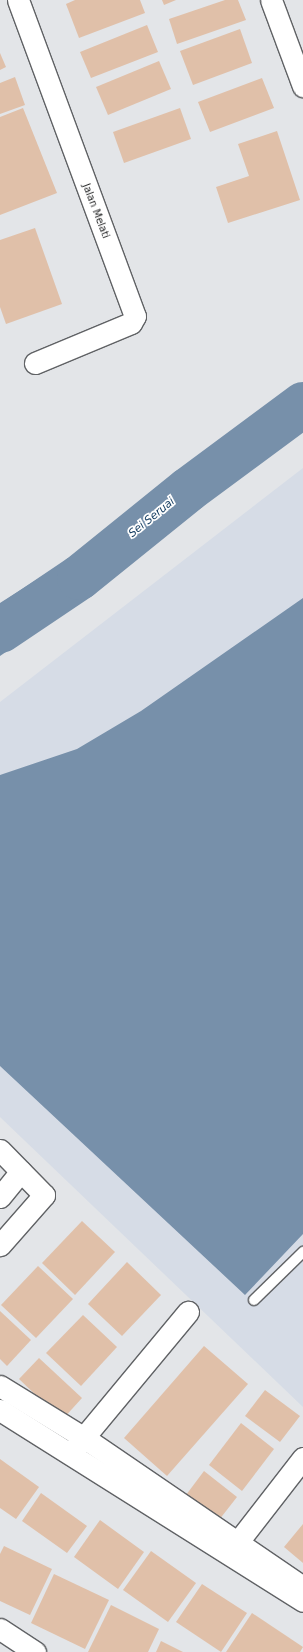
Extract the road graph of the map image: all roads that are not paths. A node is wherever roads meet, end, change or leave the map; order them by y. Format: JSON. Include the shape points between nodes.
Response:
{"nodes":[{"id":1,"x":18,"y":0,"type":"edge"},
{"id":2,"x":271,"y":0,"type":"edge"},
{"id":3,"x":303,"y":86,"type":"edge"},
{"id":4,"x":35,"y":363,"type":"dead end"},
{"id":5,"x":0,"y":1150,"type":"edge"},
{"id":6,"x":21,"y":1171,"type":"junction"},
{"id":7,"x":0,"y":1197,"type":"edge"},
{"id":8,"x":0,"y":1244,"type":"edge"},
{"id":9,"x":303,"y":1252,"type":"edge"},
{"id":10,"x":254,"y":1300,"type":"dead end"},
{"id":11,"x":188,"y":1312,"type":"dead end"},
{"id":12,"x":0,"y":1386,"type":"edge"},
{"id":13,"x":0,"y":1410,"type":"edge"},
{"id":14,"x":83,"y":1437,"type":"junction"},
{"id":15,"x":69,"y":1457,"type":"junction"},
{"id":16,"x":303,"y":1458,"type":"edge"},
{"id":17,"x":232,"y":1548,"type":"junction"},
{"id":18,"x":303,"y":1586,"type":"edge"},
{"id":19,"x":303,"y":1601,"type":"edge"},
{"id":20,"x":0,"y":1629,"type":"edge"},
{"id":21,"x":35,"y":1652,"type":"edge"}],
"edges":[{"from":1,"to":4,"type":"street","name":"Jalan Melati","via":[[135,316],[131,324]]},
{"from":2,"to":3,"type":"street"},
{"from":5,"to":6,"type":"street"},
{"from":6,"to":7,"type":"street"},
{"from":6,"to":8,"type":"street","via":[[42,1192],[43,1200]]},
{"from":9,"to":10,"type":"lane"},
{"from":11,"to":14,"type":"street"},
{"from":12,"to":14,"type":"street"},
{"from":13,"to":15,"type":"street"},
{"from":14,"to":15,"type":"street"},
{"from":14,"to":17,"type":"street"},
{"from":15,"to":17,"type":"street"},
{"from":16,"to":17,"type":"street"},
{"from":17,"to":18,"type":"street"},
{"from":17,"to":19,"type":"street"},
{"from":20,"to":21,"type":"street"}]}
